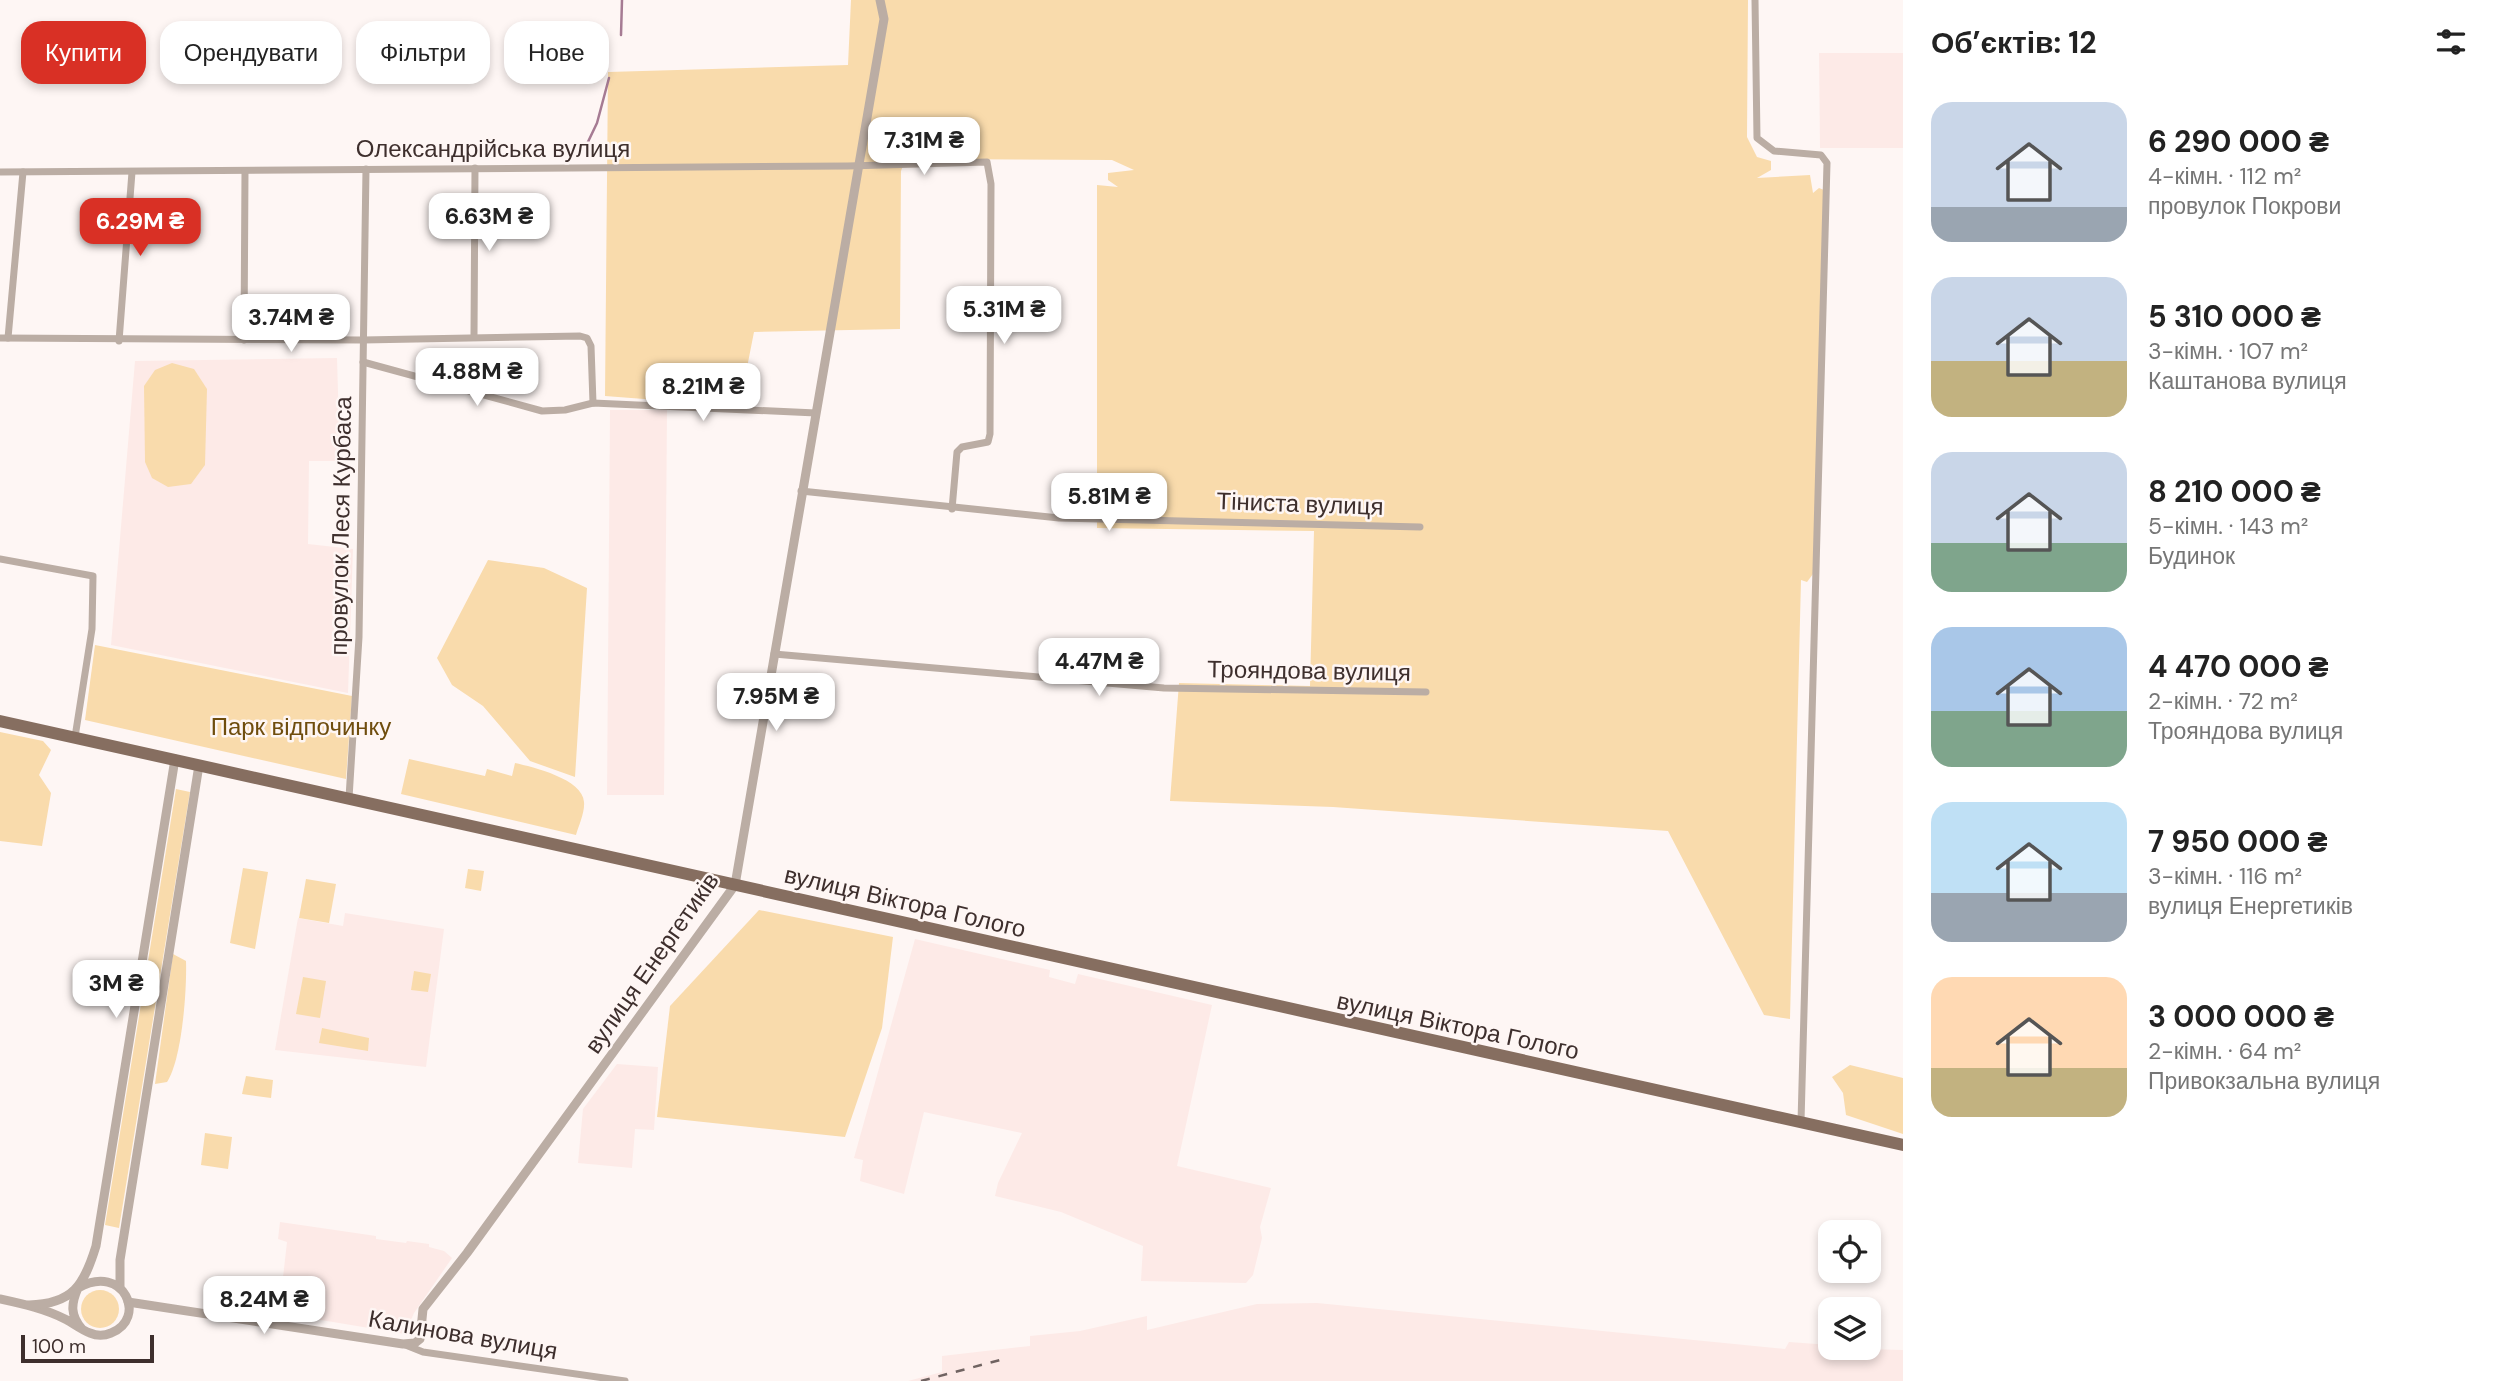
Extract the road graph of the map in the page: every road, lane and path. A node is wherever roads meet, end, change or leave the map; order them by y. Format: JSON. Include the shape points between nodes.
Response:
{"nodes":[{"id":1,"x":880,"y":0,"type":"edge"},
{"id":2,"x":1755,"y":0,"type":"edge"},
{"id":3,"x":861,"y":164,"type":"junction"},
{"id":4,"x":475,"y":168,"type":"junction"},
{"id":5,"x":366,"y":169,"type":"junction"},
{"id":6,"x":245,"y":171,"type":"junction"},
{"id":7,"x":0,"y":172,"type":"edge"},
{"id":8,"x":23,"y":172,"type":"junction"},
{"id":9,"x":132,"y":172,"type":"junction"},
{"id":10,"x":474,"y":337,"type":"junction"},
{"id":11,"x":4,"y":338,"type":"edge"},
{"id":12,"x":244,"y":340,"type":"junction"},
{"id":13,"x":363,"y":340,"type":"junction"},
{"id":14,"x":119,"y":341,"type":"junction"},
{"id":15,"x":363,"y":362,"type":"junction"},
{"id":16,"x":593,"y":403,"type":"junction"},
{"id":17,"x":816,"y":413,"type":"junction"},
{"id":18,"x":801,"y":491,"type":"junction"},
{"id":19,"x":952,"y":509,"type":"junction"},
{"id":20,"x":1420,"y":527,"type":"dead end"},
{"id":21,"x":0,"y":559,"type":"edge"},
{"id":22,"x":774,"y":654,"type":"junction"},
{"id":23,"x":1426,"y":692,"type":"dead end"},
{"id":24,"x":0,"y":721,"type":"edge"},
{"id":25,"x":75,"y":737,"type":"junction"},
{"id":26,"x":175,"y":759,"type":"junction"},
{"id":27,"x":199,"y":765,"type":"junction"},
{"id":28,"x":349,"y":798,"type":"junction"},
{"id":29,"x":734,"y":885,"type":"junction"},
{"id":30,"x":1801,"y":1122,"type":"junction"},
{"id":31,"x":1903,"y":1145,"type":"edge"},
{"id":32,"x":78,"y":1287,"type":"junction"},
{"id":33,"x":120,"y":1287,"type":"junction"},
{"id":34,"x":0,"y":1299,"type":"edge"},
{"id":35,"x":128,"y":1302,"type":"junction"},
{"id":36,"x":29,"y":1305,"type":"junction"},
{"id":37,"x":82,"y":1329,"type":"junction"},
{"id":38,"x":403,"y":1344,"type":"junction"},
{"id":39,"x":625,"y":1381,"type":"edge"}],
"edges":[{"from":1,"to":3,"type":"street","name":"вулиця Енергетиків","via":[[884,19]]},
{"from":2,"to":30,"type":"street","via":[[1757,138],[1773,151],[1821,155],[1827,163]]},
{"from":3,"to":4,"type":"street","name":"Олександрійська вулиця"},
{"from":3,"to":17,"type":"street","name":"вулиця Енергетиків"},
{"from":3,"to":19,"type":"street","name":"Олександрійська вулиця","via":[[987,162],[990,434],[988,442],[957,452]]},
{"from":4,"to":5,"type":"street","name":"Олександрійська вулиця"},
{"from":4,"to":10,"type":"street"},
{"from":5,"to":6,"type":"street","name":"Олександрійська вулиця"},
{"from":5,"to":13,"type":"street","name":"провулок Леся Курбаса"},
{"from":6,"to":9,"type":"street","name":"Олександрійська вулиця"},
{"from":6,"to":12,"type":"street"},
{"from":7,"to":8,"type":"street","name":"Олександрійська вулиця"},
{"from":8,"to":9,"type":"street","name":"Олександрійська вулиця"},
{"from":8,"to":11,"type":"street"},
{"from":9,"to":14,"type":"street"},
{"from":10,"to":13,"type":"street"},
{"from":10,"to":16,"type":"street","via":[[587,338]]},
{"from":11,"to":14,"type":"street"},
{"from":12,"to":13,"type":"street"},
{"from":12,"to":14,"type":"street"},
{"from":13,"to":15,"type":"street","name":"провулок Леся Курбаса"},
{"from":15,"to":16,"type":"street","via":[[542,411]]},
{"from":15,"to":28,"type":"street","name":"провулок Леся Курбаса","via":[[359,637]]},
{"from":16,"to":17,"type":"street"},
{"from":17,"to":18,"type":"street","name":"вулиця Енергетиків"},
{"from":18,"to":19,"type":"street","name":"Тіниста вулиця"},
{"from":18,"to":22,"type":"street","name":"вулиця Енергетиків"},
{"from":19,"to":20,"type":"street","name":"Тіниста вулиця","via":[[1059,518]]},
{"from":21,"to":25,"type":"street","via":[[93,576],[92,629]]},
{"from":22,"to":23,"type":"street","name":"Трояндова вулиця","via":[[1164,688]]},
{"from":22,"to":29,"type":"street","name":"вулиця Енергетиків"},
{"from":24,"to":25,"type":"main road","name":"вулиця Віктора Голого"},
{"from":25,"to":26,"type":"main road","name":"вулиця Віктора Голого"},
{"from":26,"to":27,"type":"main road","name":"вулиця Віктора Голого"},
{"from":26,"to":32,"type":"street","via":[[97,1237]]},
{"from":27,"to":28,"type":"main road","name":"вулиця Віктора Голого"},
{"from":27,"to":33,"type":"street","via":[[120,1260]]},
{"from":28,"to":29,"type":"main road","name":"вулиця Віктора Голого"},
{"from":29,"to":30,"type":"main road","name":"вулиця Віктора Голого"},
{"from":29,"to":38,"type":"street","name":"вулиця Енергетиків","via":[[422,1309],[420,1339]]},
{"from":30,"to":31,"type":"main road","name":"вулиця Віктора Голого"},
{"from":32,"to":33,"type":"street","via":[[96,1279]]},
{"from":32,"to":36,"type":"street","via":[[57,1302]]},
{"from":32,"to":37,"type":"street","via":[[72,1306]]},
{"from":33,"to":35,"type":"street"},
{"from":34,"to":36,"type":"street"},
{"from":35,"to":37,"type":"street","via":[[125,1321],[111,1334],[101,1336]]},
{"from":35,"to":38,"type":"street","name":"Калинова вулиця"},
{"from":36,"to":37,"type":"street"},
{"from":38,"to":39,"type":"street","name":"Калинова вулиця","via":[[422,1352]]}]}
